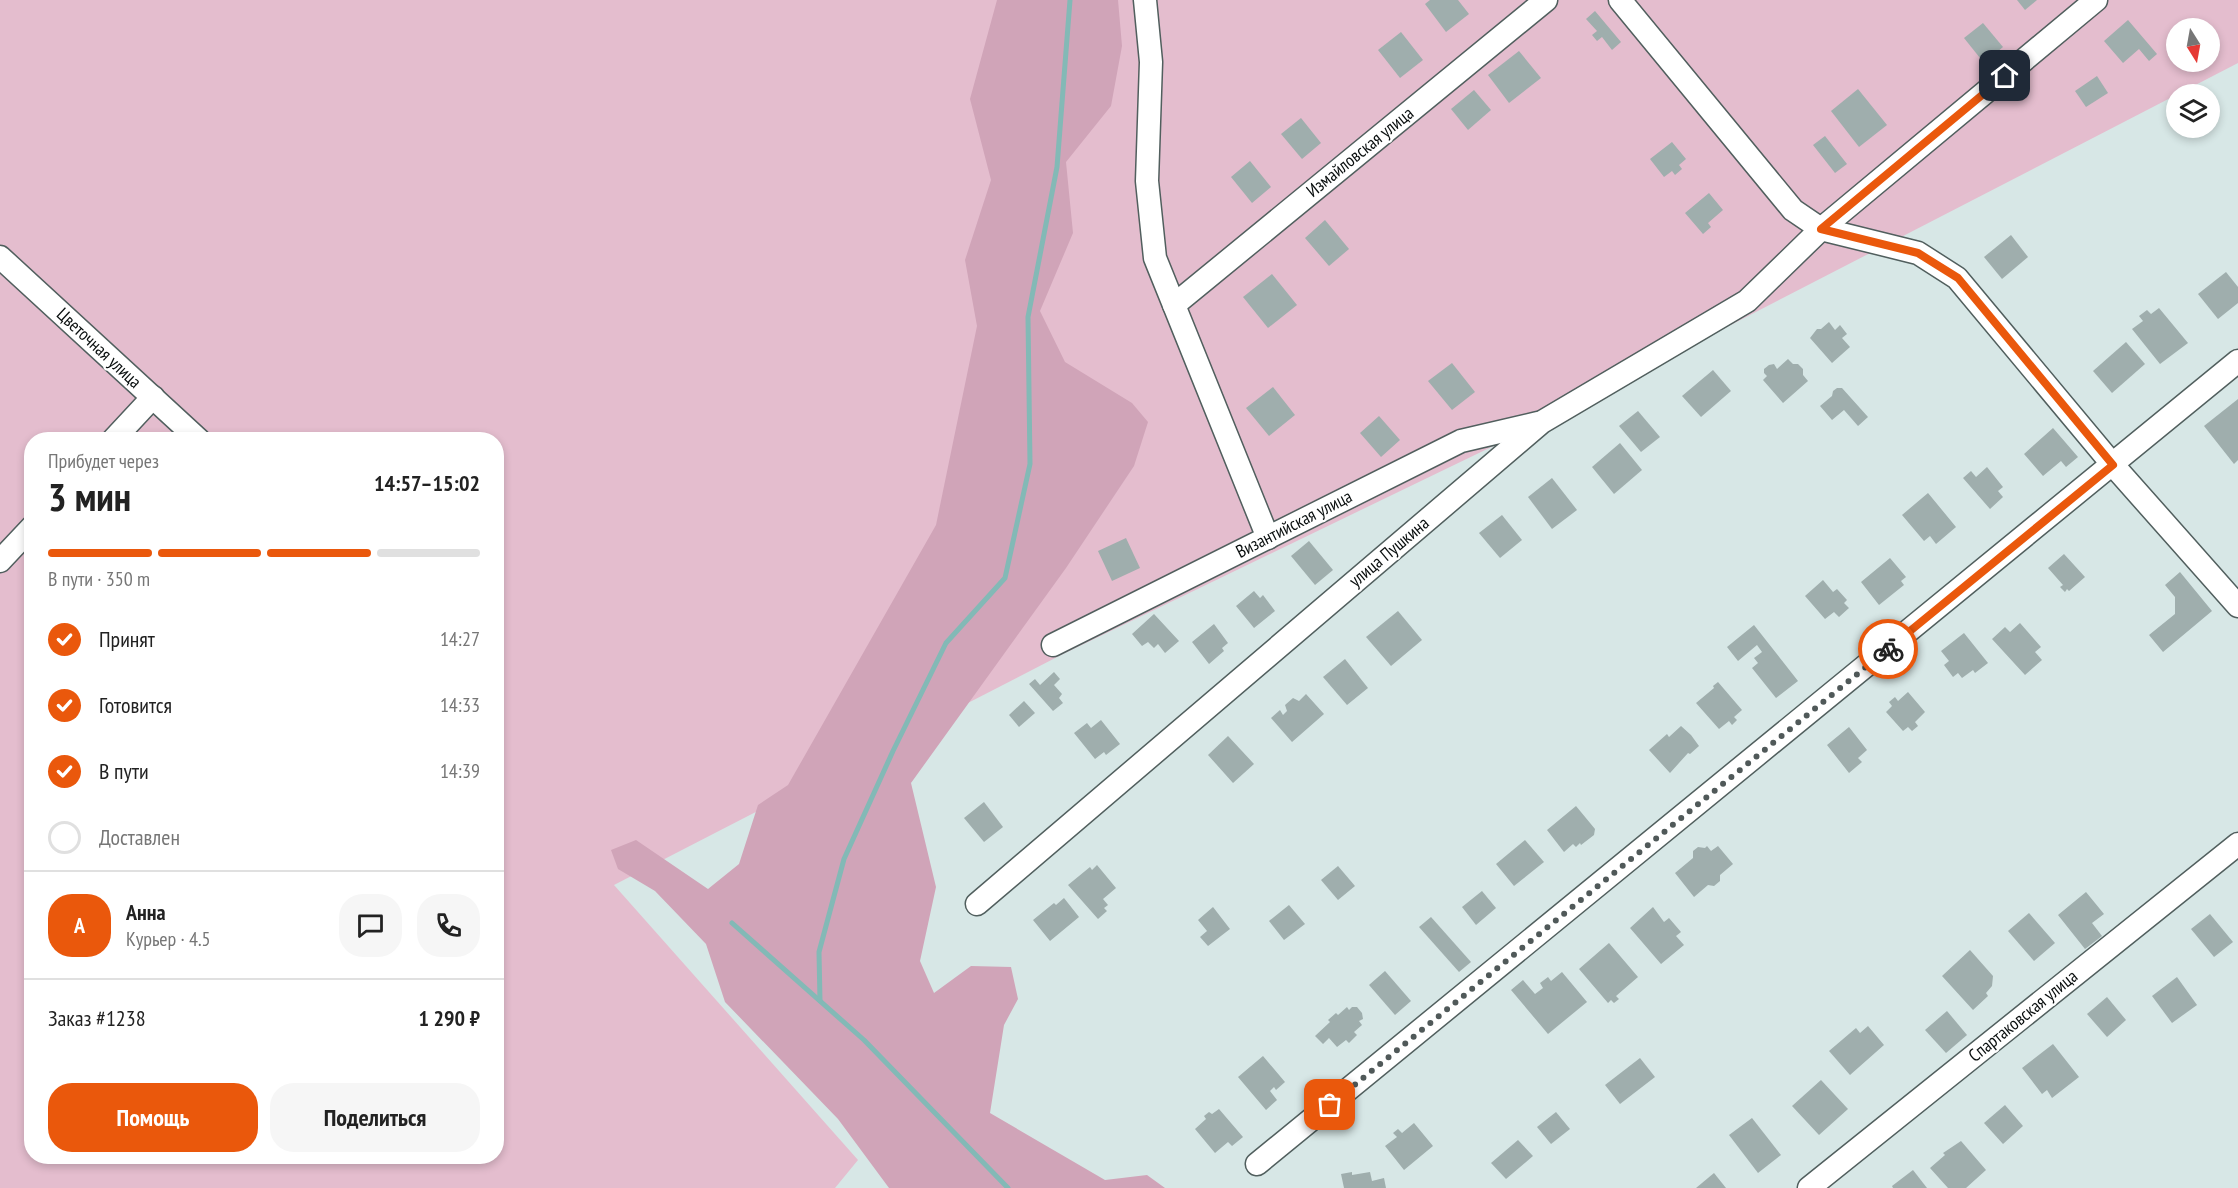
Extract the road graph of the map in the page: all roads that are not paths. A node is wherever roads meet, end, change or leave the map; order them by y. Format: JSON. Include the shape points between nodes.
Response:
{"nodes":[{"id":1,"x":1145,"y":0,"type":"edge"},
{"id":2,"x":1546,"y":0,"type":"edge"},
{"id":3,"x":1620,"y":0,"type":"edge"},
{"id":4,"x":2096,"y":0,"type":"edge"},
{"id":5,"x":1821,"y":229,"type":"junction"},
{"id":6,"x":0,"y":256,"type":"edge"},
{"id":7,"x":1174,"y":305,"type":"junction"},
{"id":8,"x":2238,"y":361,"type":"edge"},
{"id":9,"x":153,"y":397,"type":"junction"},
{"id":10,"x":1542,"y":422,"type":"junction"},
{"id":11,"x":120,"y":432,"type":"edge"},
{"id":12,"x":190,"y":432,"type":"edge"},
{"id":13,"x":2113,"y":465,"type":"junction"},
{"id":14,"x":24,"y":536,"type":"edge"},
{"id":15,"x":1268,"y":538,"type":"junction"},
{"id":16,"x":0,"y":561,"type":"edge"},
{"id":17,"x":2238,"y":606,"type":"edge"},
{"id":18,"x":1053,"y":645,"type":"dead end"},
{"id":19,"x":2238,"y":844,"type":"edge"},
{"id":20,"x":977,"y":904,"type":"dead end"},
{"id":21,"x":1257,"y":1164,"type":"dead end"},
{"id":22,"x":1809,"y":1188,"type":"edge"}],
"edges":[{"from":1,"to":7,"type":"street","via":[[1151,62],[1147,180],[1155,258]]},
{"from":2,"to":7,"type":"street","name":"Измайловская улица"},
{"from":3,"to":5,"type":"street","via":[[1793,210]]},
{"from":4,"to":5,"type":"street","name":"улица Пушкина"},
{"from":5,"to":10,"type":"street","name":"улица Пушкина","via":[[1747,302]]},
{"from":5,"to":13,"type":"street","via":[[1918,253],[1958,278]]},
{"from":6,"to":9,"type":"street","name":"Цветочная улица"},
{"from":7,"to":15,"type":"street"},
{"from":8,"to":13,"type":"street"},
{"from":9,"to":11,"type":"street"},
{"from":9,"to":12,"type":"street","name":"Цветочная улица"},
{"from":10,"to":15,"type":"street","name":"Византийская улица","via":[[1461,441]]},
{"from":10,"to":20,"type":"street","name":"улица Пушкина"},
{"from":13,"to":17,"type":"street"},
{"from":13,"to":21,"type":"street"},
{"from":14,"to":16,"type":"street"},
{"from":15,"to":18,"type":"street","name":"Византийская улица"},
{"from":19,"to":22,"type":"street","name":"Спартаковская улица"}]}
